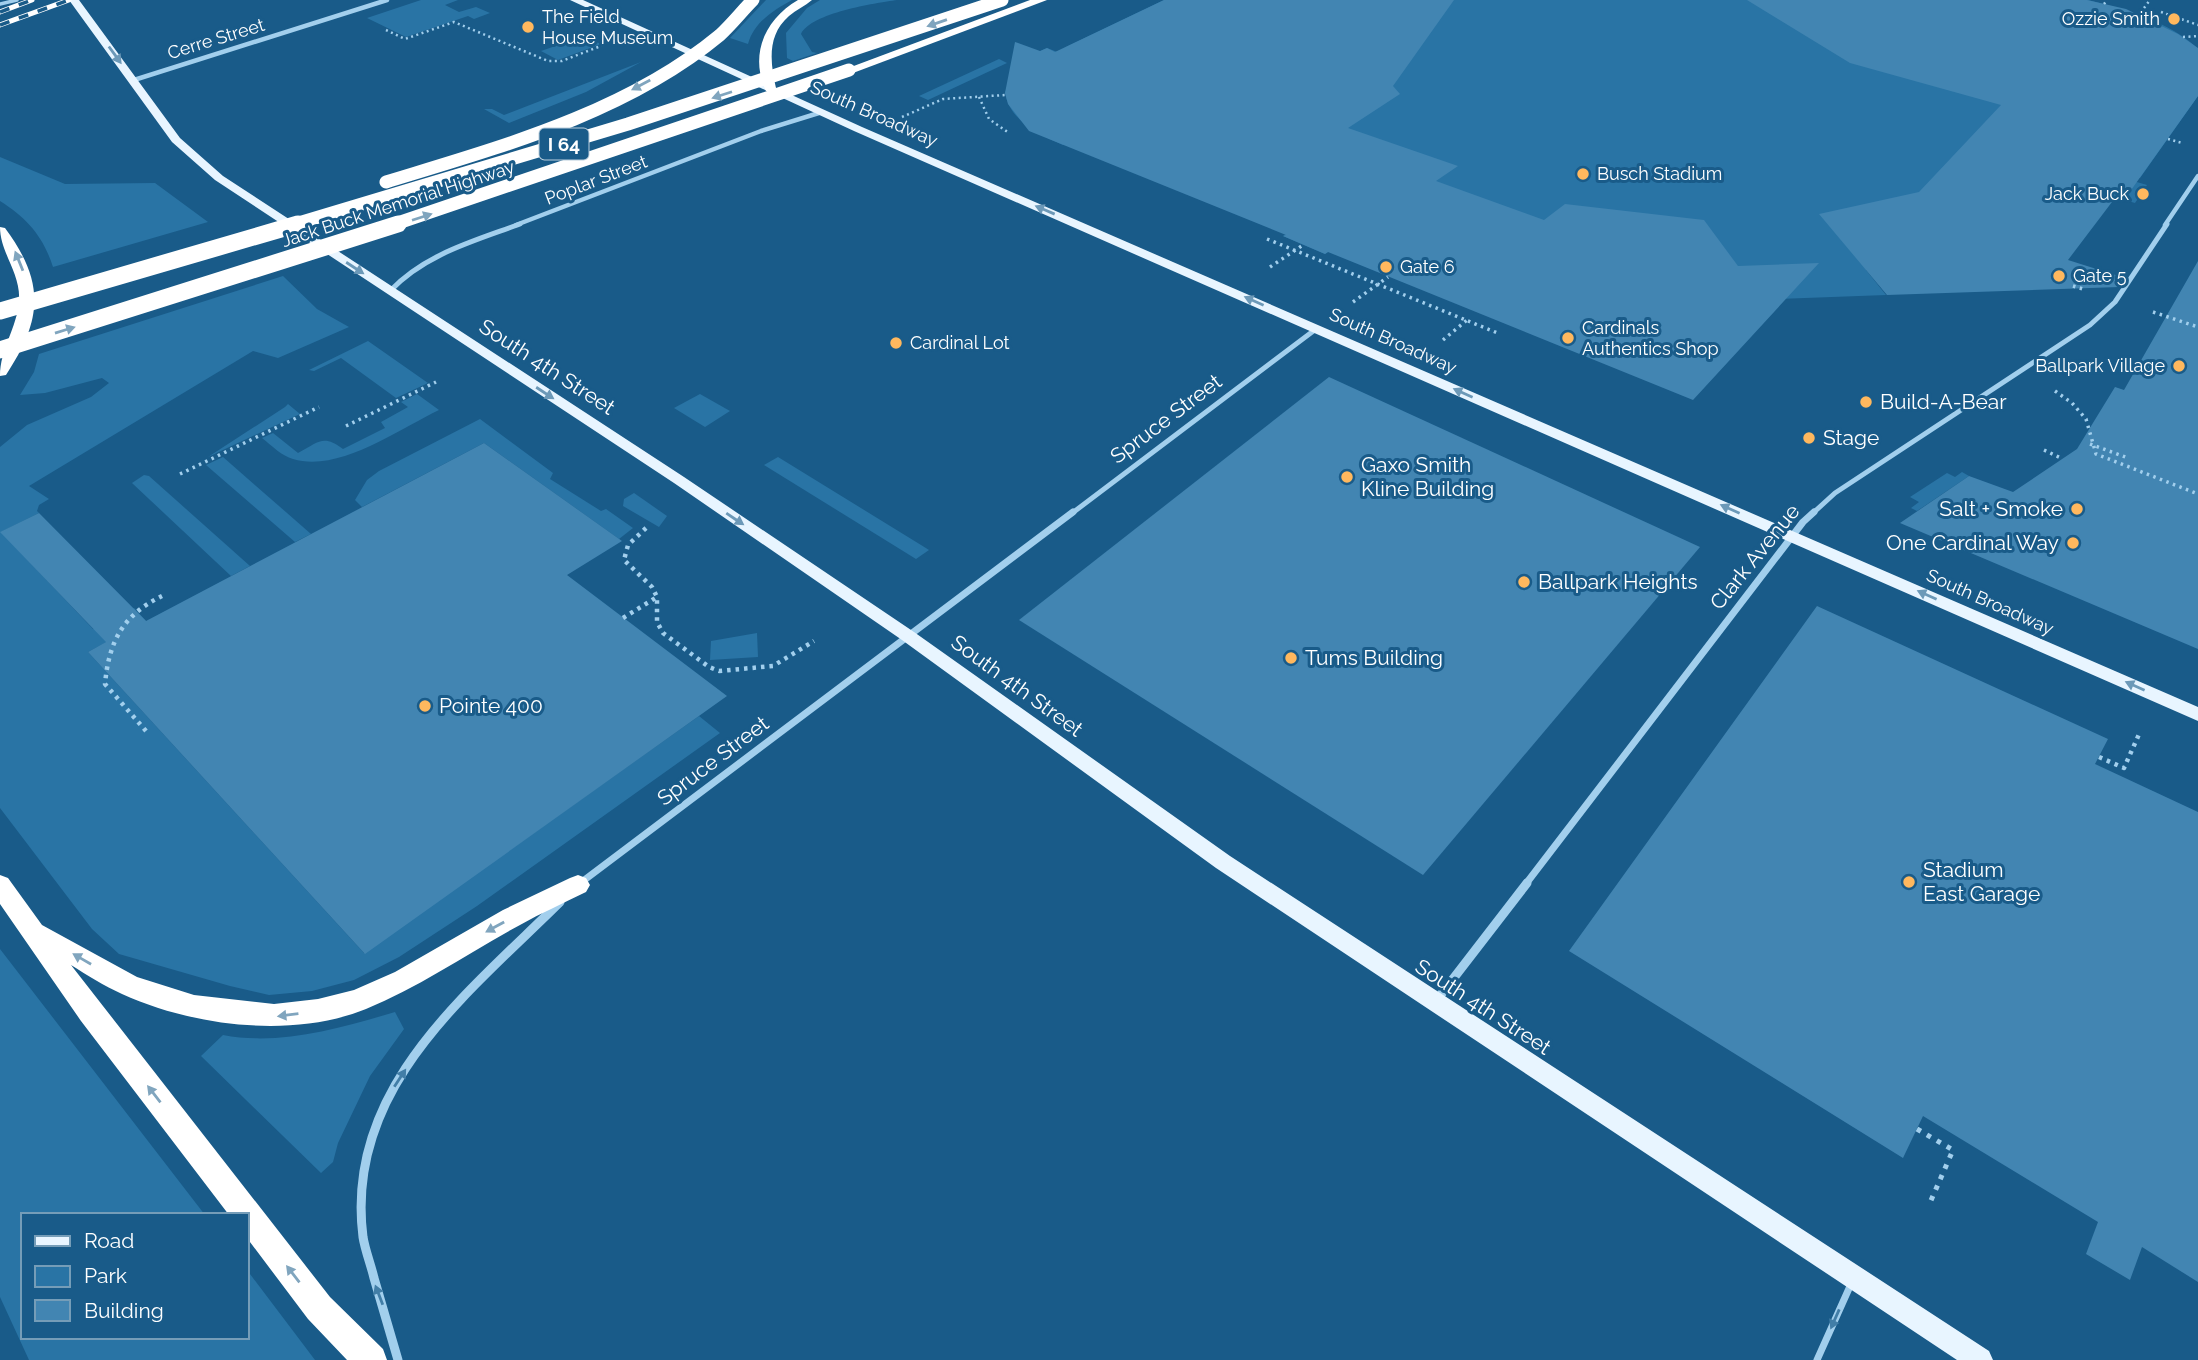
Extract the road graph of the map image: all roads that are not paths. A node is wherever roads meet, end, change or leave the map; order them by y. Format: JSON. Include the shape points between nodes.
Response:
{"nodes":[{"id":1,"x":17,"y":0,"type":"edge"},
{"id":2,"x":74,"y":0,"type":"edge"},
{"id":3,"x":387,"y":0,"type":"edge"},
{"id":4,"x":575,"y":0,"type":"edge"},
{"id":5,"x":753,"y":0,"type":"edge"},
{"id":6,"x":806,"y":0,"type":"edge"},
{"id":7,"x":1002,"y":0,"type":"edge"},
{"id":8,"x":1041,"y":0,"type":"edge"},
{"id":9,"x":0,"y":4,"type":"edge"},
{"id":10,"x":134,"y":80,"type":"junction"},
{"id":11,"x":770,"y":88,"type":"junction"},
{"id":12,"x":822,"y":112,"type":"junction"},
{"id":13,"x":2198,"y":176,"type":"edge"},
{"id":14,"x":0,"y":231,"type":"edge"},
{"id":15,"x":121,"y":275,"type":"junction"},
{"id":16,"x":390,"y":291,"type":"junction"},
{"id":17,"x":0,"y":311,"type":"edge"},
{"id":18,"x":1316,"y":329,"type":"junction"},
{"id":19,"x":0,"y":350,"type":"edge"},
{"id":20,"x":0,"y":371,"type":"edge"},
{"id":21,"x":1792,"y":536,"type":"junction"},
{"id":22,"x":908,"y":636,"type":"junction"},
{"id":23,"x":2198,"y":714,"type":"edge"},
{"id":24,"x":0,"y":885,"type":"edge"},
{"id":25,"x":578,"y":885,"type":"junction"},
{"id":26,"x":35,"y":932,"type":"junction"},
{"id":27,"x":1434,"y":1002,"type":"junction"},
{"id":28,"x":245,"y":1213,"type":"edge"},
{"id":29,"x":248,"y":1217,"type":"edge"},
{"id":30,"x":1853,"y":1278,"type":"junction"},
{"id":31,"x":372,"y":1360,"type":"edge"},
{"id":32,"x":398,"y":1360,"type":"edge"},
{"id":33,"x":1816,"y":1360,"type":"edge"},
{"id":34,"x":1980,"y":1360,"type":"edge"}],
"edges":[{"from":1,"to":9,"type":"lane"},
{"from":2,"to":10,"type":"main road","name":"South 4th Street","one_way":true},
{"from":3,"to":10,"type":"street","name":"Cerre Street"},
{"from":4,"to":11,"type":"main road","name":"South Broadway"},
{"from":5,"to":15,"type":"highway","one_way":true,"bridge":true,"via":[[728,27],[669,69],[563,122],[489,150],[251,224]]},
{"from":6,"to":11,"type":"highway","via":[[778,20],[768,35],[764,50]]},
{"from":7,"to":15,"type":"highway","name":"Jack Buck Memorial Highway","number":"I 64","one_way":true,"bridge":true,"via":[[683,107]]},
{"from":19,"to":8,"type":"highway","name":"Jack Buck Memorial Highway","number":"I 64","one_way":true,"bridge":true,"via":[[641,144]]},
{"from":10,"to":16,"type":"main road","name":"South 4th Street","one_way":true,"via":[[191,156]]},
{"from":11,"to":12,"type":"main road","name":"South Broadway"},
{"from":12,"to":16,"type":"street","name":"Poplar Street","via":[[761,131],[436,256],[405,275]]},
{"from":18,"to":12,"type":"main road","name":"South Broadway","one_way":true},
{"from":13,"to":21,"type":"street","name":"Clark Avenue","via":[[2122,291],[2091,325],[1835,492]]},
{"from":20,"to":14,"type":"highway","one_way":true,"via":[[24,325],[28,289],[21,263]]},
{"from":15,"to":17,"type":"highway","name":"Jack Buck Memorial Highway","number":"I 64","bridge":true},
{"from":16,"to":22,"type":"main road","name":"South 4th Street","one_way":true},
{"from":21,"to":18,"type":"main road","name":"South Broadway","one_way":true},
{"from":18,"to":22,"type":"street","name":"Spruce Street"},
{"from":23,"to":21,"type":"main road","name":"South Broadway","one_way":true},
{"from":21,"to":27,"type":"street","name":"Clark Avenue"},
{"from":22,"to":25,"type":"street","name":"Spruce Street"},
{"from":22,"to":27,"type":"main road","name":"South 4th Street","via":[[1223,862]]},
{"from":24,"to":26,"type":"highway"},
{"from":25,"to":26,"type":"highway","one_way":true,"via":[[357,1001],[274,1016],[194,1006],[130,986]]},
{"from":32,"to":25,"type":"street","name":"Spruce Street","one_way":true,"via":[[363,1238],[361,1185],[369,1138],[394,1086],[422,1043]]},
{"from":28,"to":26,"type":"highway","one_way":true,"via":[[90,1013]]},
{"from":27,"to":30,"type":"main road","name":"South 4th Street"},
{"from":31,"to":29,"type":"highway","one_way":true,"via":[[319,1308]]},
{"from":30,"to":33,"type":"lane","one_way":true},
{"from":30,"to":34,"type":"main road","name":"South 4th Street"}]}
